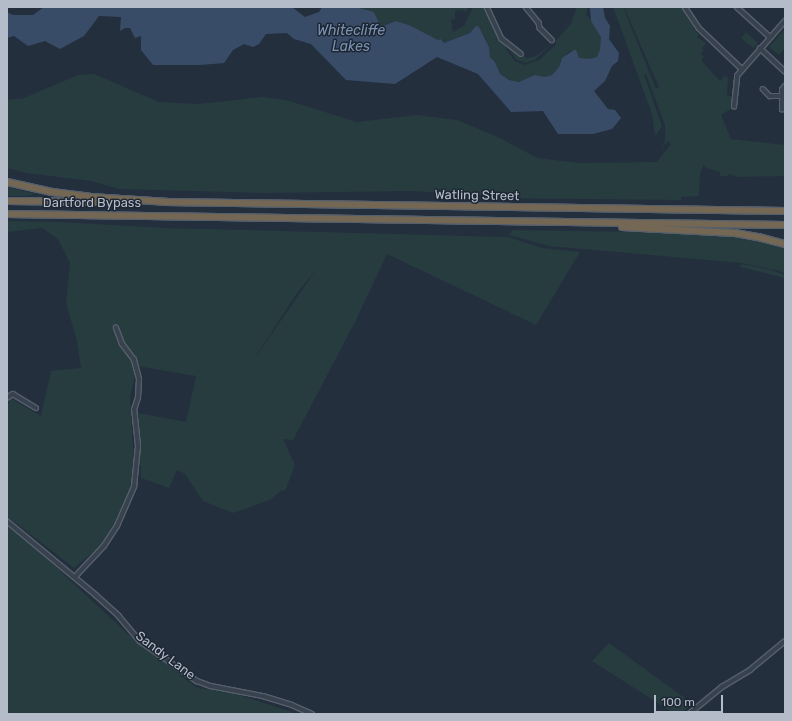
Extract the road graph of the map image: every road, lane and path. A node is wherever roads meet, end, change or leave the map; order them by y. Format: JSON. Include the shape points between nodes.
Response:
{"nodes":[{"id":1,"x":487,"y":7,"type":"edge"},
{"id":2,"x":526,"y":7,"type":"edge"},
{"id":3,"x":685,"y":7,"type":"edge"},
{"id":4,"x":739,"y":8,"type":"edge"},
{"id":5,"x":785,"y":21,"type":"edge"},
{"id":6,"x":770,"y":37,"type":"junction"},
{"id":7,"x":552,"y":40,"type":"dead end"},
{"id":8,"x":760,"y":48,"type":"junction"},
{"id":9,"x":521,"y":54,"type":"dead end"},
{"id":10,"x":742,"y":69,"type":"junction"},
{"id":11,"x":785,"y":71,"type":"edge"},
{"id":12,"x":785,"y":86,"type":"edge"},
{"id":13,"x":763,"y":89,"type":"dead end"},
{"id":14,"x":782,"y":96,"type":"junction"},
{"id":15,"x":734,"y":107,"type":"dead end"},
{"id":16,"x":782,"y":110,"type":"dead end"},
{"id":17,"x":7,"y":182,"type":"edge"},
{"id":18,"x":7,"y":201,"type":"edge"},
{"id":19,"x":166,"y":202,"type":"junction"},
{"id":20,"x":785,"y":210,"type":"edge"},
{"id":21,"x":7,"y":214,"type":"edge"},
{"id":22,"x":177,"y":215,"type":"joint"},
{"id":23,"x":566,"y":222,"type":"junction"},
{"id":24,"x":785,"y":225,"type":"edge"},
{"id":25,"x":785,"y":244,"type":"edge"},
{"id":26,"x":116,"y":328,"type":"dead end"},
{"id":27,"x":7,"y":398,"type":"edge"},
{"id":28,"x":36,"y":408,"type":"dead end"},
{"id":29,"x":7,"y":521,"type":"edge"},
{"id":30,"x":75,"y":577,"type":"junction"},
{"id":31,"x":785,"y":641,"type":"edge"},
{"id":32,"x":312,"y":714,"type":"edge"},
{"id":33,"x":689,"y":714,"type":"edge"}],
"edges":[{"from":1,"to":9,"type":"street","via":[[502,39]]},
{"from":2,"to":7,"type":"street"},
{"from":3,"to":10,"type":"street","via":[[699,28]]},
{"from":4,"to":6,"type":"street"},
{"from":5,"to":6,"type":"street"},
{"from":6,"to":8,"type":"street"},
{"from":8,"to":10,"type":"street"},
{"from":8,"to":11,"type":"street"},
{"from":10,"to":15,"type":"street","via":[[735,81]]},
{"from":12,"to":14,"type":"street"},
{"from":13,"to":14,"type":"street","via":[[770,96]]},
{"from":14,"to":16,"type":"street"},
{"from":17,"to":19,"type":"highway","via":[[90,197]]},
{"from":18,"to":19,"type":"highway","name":"Dartford Bypass"},
{"from":19,"to":20,"type":"highway","name":"Watling Street"},
{"from":21,"to":22,"type":"highway","name":"Dartford Bypass"},
{"from":22,"to":23,"type":"highway","name":"Watling Street"},
{"from":23,"to":24,"type":"highway","name":"Watling Street"},
{"from":23,"to":25,"type":"highway","via":[[736,233]]},
{"from":26,"to":30,"type":"street","via":[[122,344],[134,360],[139,379],[138,398],[134,410],[138,446],[136,476],[134,487],[114,531],[104,546]]},
{"from":27,"to":28,"type":"street","via":[[13,394]]},
{"from":29,"to":30,"type":"street","name":"Sandy Lane"},
{"from":30,"to":32,"type":"street","name":"Sandy Lane","via":[[119,616],[140,641],[197,681],[263,696]]},
{"from":31,"to":33,"type":"street"}]}
